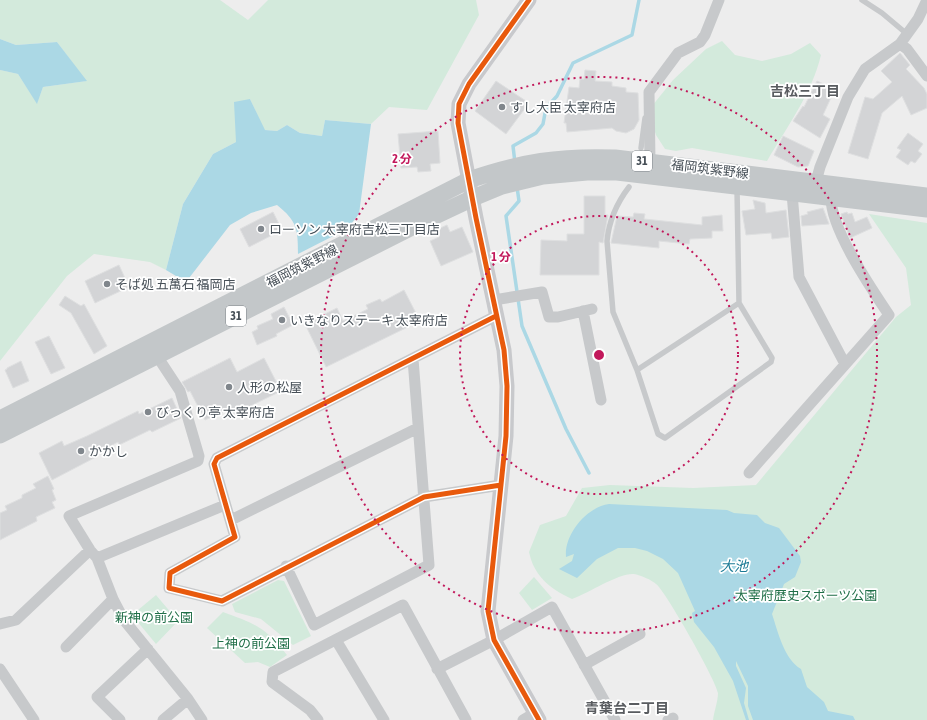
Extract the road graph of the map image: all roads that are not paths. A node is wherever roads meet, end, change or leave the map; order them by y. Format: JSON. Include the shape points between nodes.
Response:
{"nodes":[{"id":1,"x":529,"y":0,"type":"edge"},
{"id":2,"x":719,"y":0,"type":"edge"},
{"id":3,"x":862,"y":0,"type":"edge"},
{"id":4,"x":927,"y":0,"type":"edge"},
{"id":5,"x":907,"y":34,"type":"junction"},
{"id":6,"x":900,"y":44,"type":"junction"},
{"id":7,"x":927,"y":76,"type":"edge"},
{"id":8,"x":649,"y":92,"type":"junction"},
{"id":9,"x":641,"y":148,"type":"dead end"},
{"id":10,"x":650,"y":162,"type":"junction"},
{"id":11,"x":469,"y":180,"type":"junction"},
{"id":12,"x":629,"y":187,"type":"dead end"},
{"id":13,"x":737,"y":187,"type":"junction"},
{"id":14,"x":814,"y":189,"type":"junction"},
{"id":15,"x":792,"y":193,"type":"junction"},
{"id":16,"x":927,"y":196,"type":"edge"},
{"id":17,"x":831,"y":197,"type":"junction"},
{"id":18,"x":472,"y":198,"type":"junction"},
{"id":19,"x":927,"y":209,"type":"edge"},
{"id":20,"x":494,"y":300,"type":"junction"},
{"id":21,"x":739,"y":303,"type":"junction"},
{"id":22,"x":496,"y":316,"type":"junction"},
{"id":23,"x":157,"y":356,"type":"junction"},
{"id":24,"x":413,"y":359,"type":"junction"},
{"id":25,"x":845,"y":364,"type":"junction"},
{"id":26,"x":637,"y":370,"type":"junction"},
{"id":27,"x":602,"y":400,"type":"dead end"},
{"id":28,"x":0,"y":419,"type":"edge"},
{"id":29,"x":418,"y":428,"type":"junction"},
{"id":30,"x":0,"y":435,"type":"edge"},
{"id":31,"x":749,"y":473,"type":"dead end"},
{"id":32,"x":501,"y":485,"type":"junction"},
{"id":33,"x":424,"y":497,"type":"junction"},
{"id":34,"x":224,"y":506,"type":"junction"},
{"id":35,"x":231,"y":520,"type":"junction"},
{"id":36,"x":94,"y":554,"type":"junction"},
{"id":37,"x":286,"y":566,"type":"junction"},
{"id":38,"x":113,"y":599,"type":"junction"},
{"id":39,"x":0,"y":624,"type":"edge"},
{"id":40,"x":640,"y":634,"type":"dead end"},
{"id":41,"x":336,"y":640,"type":"junction"},
{"id":42,"x":494,"y":640,"type":"junction"},
{"id":43,"x":66,"y":647,"type":"dead end"},
{"id":44,"x":148,"y":649,"type":"junction"},
{"id":45,"x":584,"y":665,"type":"junction"},
{"id":46,"x":0,"y":669,"type":"edge"},
{"id":47,"x":437,"y":669,"type":"junction"},
{"id":48,"x":188,"y":699,"type":"junction"},
{"id":49,"x":532,"y":718,"type":"edge"},
{"id":50,"x":34,"y":720,"type":"edge"},
{"id":51,"x":120,"y":720,"type":"edge"},
{"id":52,"x":163,"y":720,"type":"edge"},
{"id":53,"x":202,"y":720,"type":"edge"},
{"id":54,"x":318,"y":720,"type":"edge"},
{"id":55,"x":384,"y":720,"type":"edge"},
{"id":56,"x":466,"y":720,"type":"edge"},
{"id":57,"x":615,"y":720,"type":"edge"}],
"edges":[{"from":1,"to":11,"type":"street","via":[[469,84],[459,104],[458,123]]},
{"from":2,"to":8,"type":"street","via":[[700,42],[678,53]]},
{"from":3,"to":5,"type":"lane"},
{"from":4,"to":5,"type":"street"},
{"from":5,"to":6,"type":"street"},
{"from":6,"to":7,"type":"street","via":[[907,49]]},
{"from":6,"to":14,"type":"street","via":[[865,69],[860,76],[848,97]]},
{"from":8,"to":9,"type":"lane"},
{"from":8,"to":10,"type":"street"},
{"from":10,"to":11,"type":"main road","name":"福岡筑紫野線","number":"31","via":[[585,157],[542,160],[501,169]]},
{"from":10,"to":14,"type":"main road","name":"福岡筑紫野線","number":"31"},
{"from":11,"to":18,"type":"street"},
{"from":11,"to":28,"type":"main road","name":"福岡筑紫野線","number":"31"},
{"from":12,"to":26,"type":"lane","via":[[616,204],[607,241],[613,312]]},
{"from":13,"to":15,"type":"main road","name":"福岡筑紫野線","number":"31"},
{"from":13,"to":18,"type":"main road","name":"福岡筑紫野線","number":"31","via":[[617,172],[587,172],[543,176],[502,186]]},
{"from":13,"to":21,"type":"lane"},
{"from":14,"to":15,"type":"main road","name":"福岡筑紫野線","number":"31"},
{"from":14,"to":16,"type":"main road","name":"福岡筑紫野線","number":"31"},
{"from":14,"to":17,"type":"main road","name":"福岡筑紫野線","number":"31"},
{"from":15,"to":25,"type":"street","via":[[799,277]]},
{"from":17,"to":19,"type":"main road","name":"福岡筑紫野線","number":"31"},
{"from":17,"to":25,"type":"street","via":[[830,204],[837,227],[873,292],[889,315]]},
{"from":18,"to":20,"type":"street"},
{"from":18,"to":23,"type":"main road","name":"福岡筑紫野線","number":"31"},
{"from":20,"to":22,"type":"street"},
{"from":20,"to":27,"type":"street","via":[[542,292],[549,317],[587,310]]},
{"from":21,"to":26,"type":"lane"},
{"from":21,"to":26,"type":"lane","via":[[772,358],[771,362],[665,438],[658,434]]},
{"from":22,"to":24,"type":"street"},
{"from":22,"to":32,"type":"street","via":[[504,350],[507,386],[506,436]]},
{"from":23,"to":30,"type":"main road","name":"福岡筑紫野線","number":"31"},
{"from":23,"to":36,"type":"street","via":[[180,391],[199,456],[198,461],[68,516]]},
{"from":24,"to":29,"type":"street"},
{"from":24,"to":34,"type":"street","via":[[217,458],[214,464]]},
{"from":25,"to":31,"type":"street"},
{"from":29,"to":33,"type":"street"},
{"from":29,"to":35,"type":"street"},
{"from":32,"to":33,"type":"street"},
{"from":32,"to":42,"type":"street","via":[[488,611]]},
{"from":33,"to":37,"type":"street"},
{"from":33,"to":37,"type":"street","via":[[429,565],[314,625]]},
{"from":34,"to":35,"type":"street"},
{"from":34,"to":36,"type":"street"},
{"from":35,"to":37,"type":"street","via":[[235,537],[170,573],[169,588],[222,601]]},
{"from":36,"to":38,"type":"street"},
{"from":36,"to":39,"type":"street","via":[[16,620]]},
{"from":38,"to":43,"type":"street"},
{"from":38,"to":44,"type":"street","via":[[124,620]]},
{"from":40,"to":45,"type":"street"},
{"from":41,"to":47,"type":"street","via":[[403,605]]},
{"from":41,"to":54,"type":"street","via":[[273,672],[272,682],[310,710]]},
{"from":41,"to":55,"type":"street"},
{"from":42,"to":45,"type":"street","via":[[552,607]]},
{"from":42,"to":47,"type":"street"},
{"from":42,"to":49,"type":"street"},
{"from":44,"to":48,"type":"street"},
{"from":44,"to":51,"type":"street","via":[[98,698]]},
{"from":45,"to":57,"type":"street"},
{"from":46,"to":50,"type":"street"},
{"from":47,"to":56,"type":"street"},
{"from":48,"to":52,"type":"street"},
{"from":48,"to":53,"type":"street"}]}
